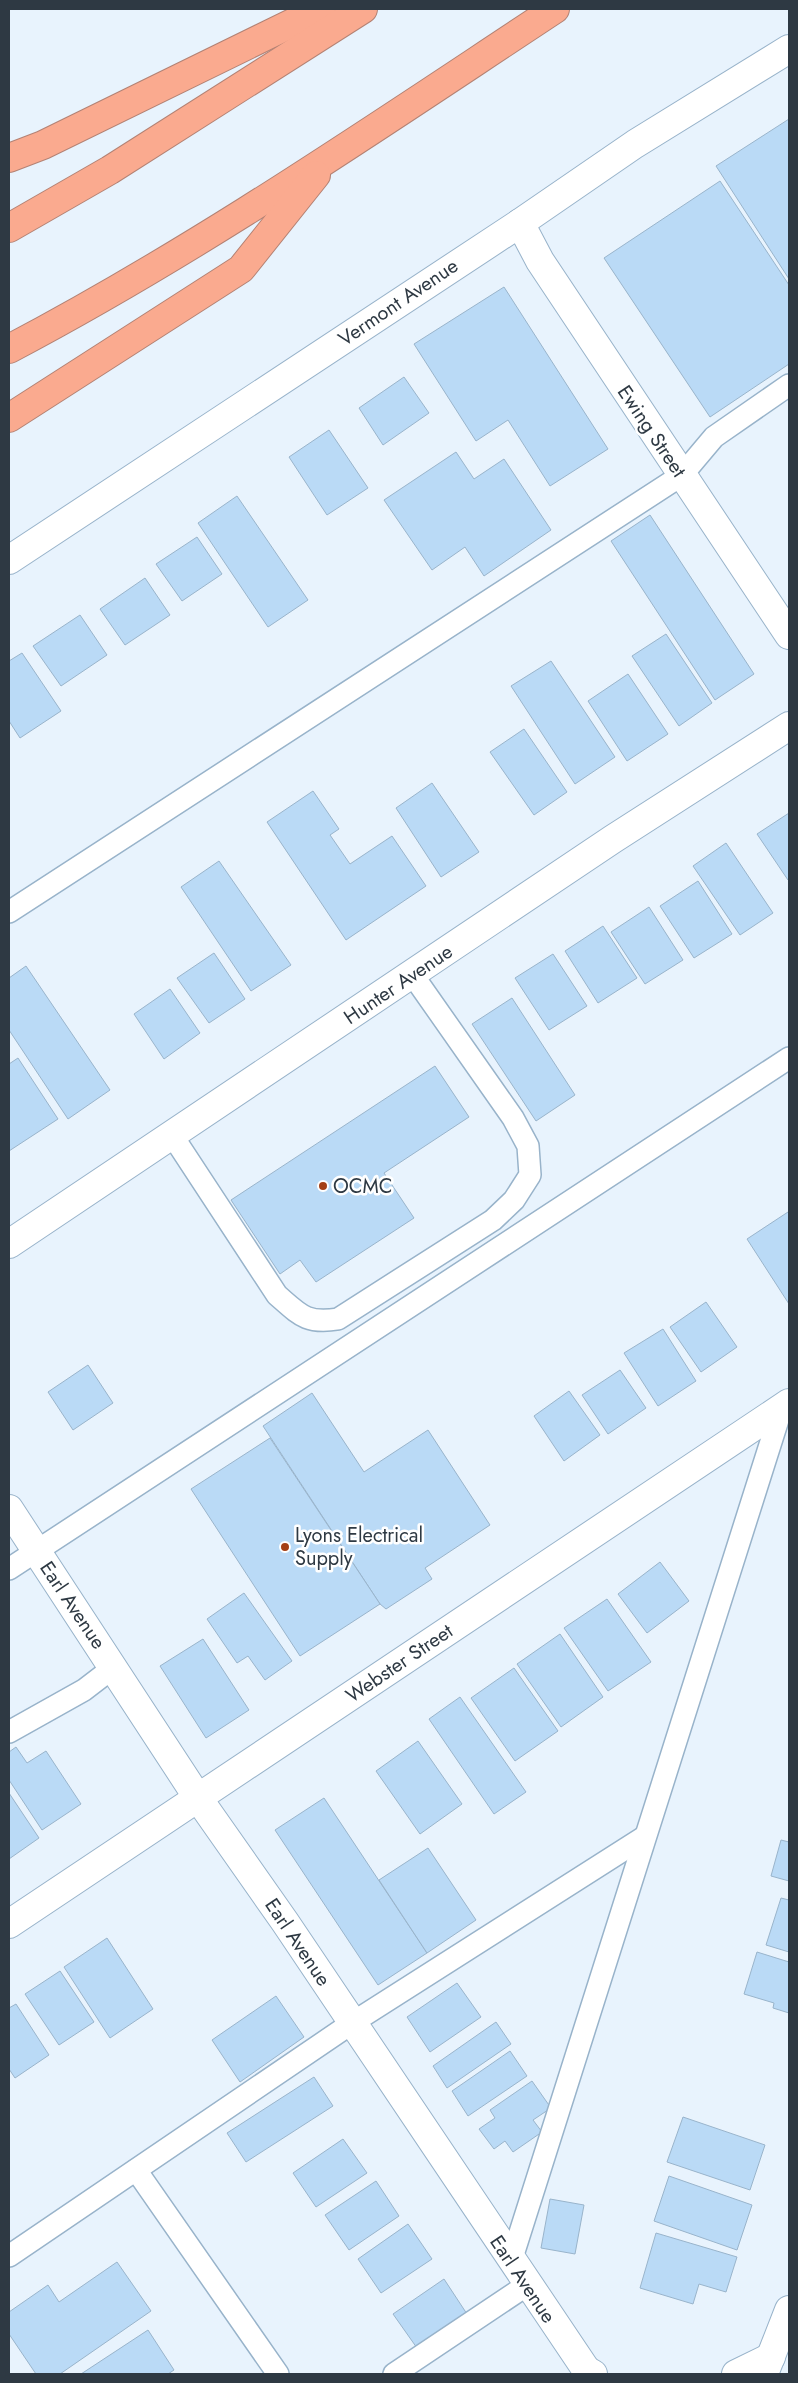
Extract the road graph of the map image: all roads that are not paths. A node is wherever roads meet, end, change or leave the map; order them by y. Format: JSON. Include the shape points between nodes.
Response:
{"nodes":[{"id":1,"x":321,"y":9,"type":"edge"},
{"id":2,"x":363,"y":9,"type":"edge"},
{"id":3,"x":555,"y":9,"type":"edge"},
{"id":4,"x":789,"y":49,"type":"edge"},
{"id":5,"x":331,"y":156,"type":"junction"},
{"id":6,"x":9,"y":158,"type":"edge"},
{"id":7,"x":520,"y":223,"type":"junction"},
{"id":8,"x":9,"y":228,"type":"edge"},
{"id":9,"x":9,"y":349,"type":"edge"},
{"id":10,"x":789,"y":385,"type":"edge"},
{"id":11,"x":9,"y":418,"type":"edge"},
{"id":12,"x":682,"y":475,"type":"junction"},
{"id":13,"x":9,"y":560,"type":"edge"},
{"id":14,"x":789,"y":636,"type":"edge"},
{"id":15,"x":789,"y":726,"type":"edge"},
{"id":16,"x":9,"y":912,"type":"edge"},
{"id":17,"x":412,"y":974,"type":"junction"},
{"id":18,"x":789,"y":1058,"type":"edge"},
{"id":19,"x":172,"y":1135,"type":"junction"},
{"id":20,"x":9,"y":1244,"type":"edge"},
{"id":21,"x":786,"y":1405,"type":"edge"},
{"id":22,"x":9,"y":1509,"type":"edge"},
{"id":23,"x":36,"y":1550,"type":"junction"},
{"id":24,"x":9,"y":1569,"type":"edge"},
{"id":25,"x":114,"y":1667,"type":"junction"},
{"id":26,"x":9,"y":1732,"type":"edge"},
{"id":27,"x":198,"y":1798,"type":"junction"},
{"id":28,"x":644,"y":1837,"type":"junction"},
{"id":29,"x":9,"y":1924,"type":"edge"},
{"id":30,"x":352,"y":2023,"type":"junction"},
{"id":31,"x":136,"y":2170,"type":"junction"},
{"id":32,"x":9,"y":2256,"type":"edge"},
{"id":33,"x":511,"y":2261,"type":"junction"},
{"id":34,"x":527,"y":2284,"type":"junction"},
{"id":35,"x":789,"y":2310,"type":"edge"},
{"id":36,"x":768,"y":2366,"type":"edge"},
{"id":37,"x":589,"y":2373,"type":"edge"},
{"id":38,"x":278,"y":2374,"type":"edge"},
{"id":39,"x":394,"y":2374,"type":"edge"},
{"id":40,"x":736,"y":2374,"type":"edge"}],
"edges":[{"from":1,"to":6,"type":"highway","via":[[43,145]]},
{"from":2,"to":8,"type":"highway","via":[[110,170]]},
{"from":3,"to":5,"type":"highway"},
{"from":4,"to":7,"type":"street","name":"Vermont Avenue","via":[[635,144]]},
{"from":5,"to":9,"type":"highway","via":[[212,234]]},
{"from":5,"to":11,"type":"highway","via":[[240,269]]},
{"from":7,"to":12,"type":"street","name":"Ewing Street","via":[[540,261]]},
{"from":7,"to":13,"type":"street","name":"Vermont Avenue"},
{"from":10,"to":12,"type":"lane","via":[[714,438]]},
{"from":12,"to":14,"type":"street","name":"Ewing Street"},
{"from":12,"to":16,"type":"lane"},
{"from":15,"to":17,"type":"street","name":"Hunter Avenue"},
{"from":17,"to":19,"type":"street","name":"Hunter Avenue"},
{"from":17,"to":19,"type":"lane","via":[[513,1118],[528,1146],[530,1175],[514,1200],[493,1220],[338,1319],[318,1322],[299,1313],[277,1295]]},
{"from":18,"to":23,"type":"lane"},
{"from":19,"to":20,"type":"street","name":"Hunter Avenue"},
{"from":21,"to":27,"type":"street","name":"Webster Street"},
{"from":21,"to":28,"type":"lane"},
{"from":22,"to":23,"type":"street","name":"Earl Avenue"},
{"from":23,"to":24,"type":"lane"},
{"from":23,"to":25,"type":"street","name":"Earl Avenue"},
{"from":25,"to":26,"type":"lane","via":[[84,1690]]},
{"from":25,"to":27,"type":"street","name":"Earl Avenue"},
{"from":27,"to":29,"type":"street","name":"Webster Street"},
{"from":27,"to":30,"type":"street","name":"Earl Avenue"},
{"from":28,"to":30,"type":"lane"},
{"from":28,"to":33,"type":"lane"},
{"from":30,"to":31,"type":"lane"},
{"from":30,"to":33,"type":"street","name":"Earl Avenue"},
{"from":31,"to":32,"type":"lane"},
{"from":31,"to":38,"type":"lane"},
{"from":33,"to":34,"type":"street","name":"Earl Avenue"},
{"from":34,"to":37,"type":"street","name":"Earl Avenue"},
{"from":34,"to":39,"type":"lane"},
{"from":35,"to":36,"type":"street"},
{"from":36,"to":40,"type":"street"}]}
